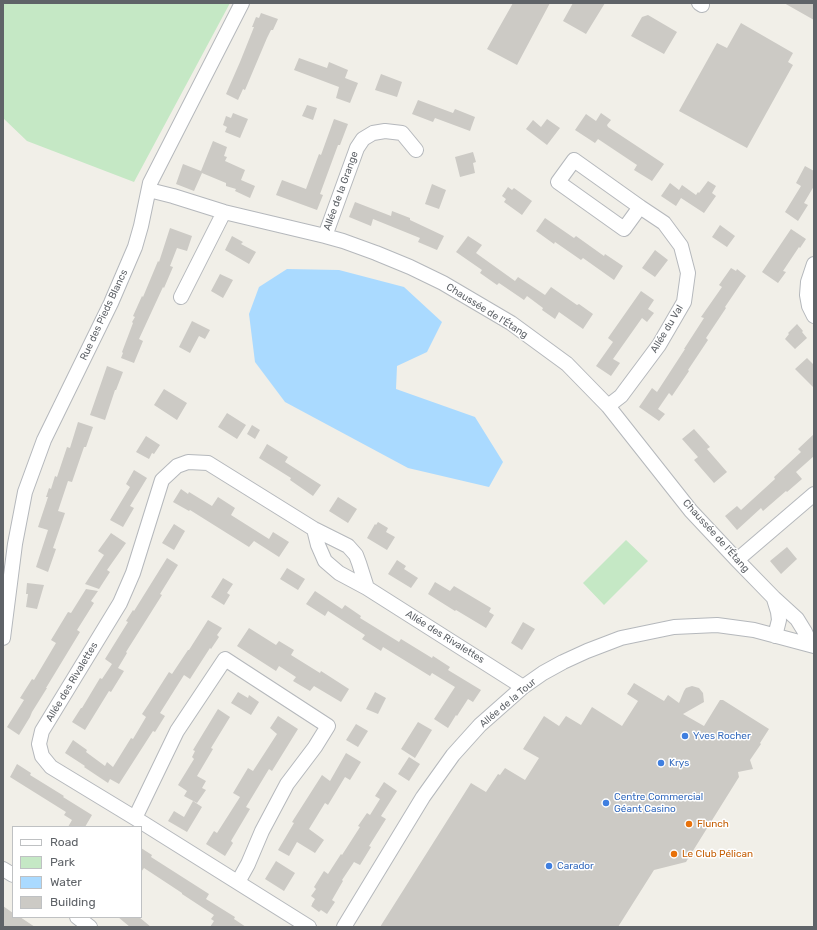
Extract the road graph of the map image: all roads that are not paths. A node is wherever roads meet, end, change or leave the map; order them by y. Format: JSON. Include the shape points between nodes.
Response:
{"nodes":[{"id":1,"x":242,"y":3,"type":"edge"},
{"id":2,"x":416,"y":150,"type":"dead end"},
{"id":3,"x":149,"y":190,"type":"junction"},
{"id":4,"x":640,"y":207,"type":"junction"},
{"id":5,"x":224,"y":212,"type":"junction"},
{"id":6,"x":325,"y":236,"type":"junction"},
{"id":7,"x":814,"y":264,"type":"edge"},
{"id":8,"x":181,"y":297,"type":"dead end"},
{"id":9,"x":814,"y":316,"type":"edge"},
{"id":10,"x":608,"y":406,"type":"junction"},
{"id":11,"x":814,"y":494,"type":"edge"},
{"id":12,"x":314,"y":529,"type":"junction"},
{"id":13,"x":737,"y":560,"type":"junction"},
{"id":14,"x":367,"y":588,"type":"junction"},
{"id":15,"x":774,"y":598,"type":"junction"},
{"id":16,"x":775,"y":636,"type":"junction"},
{"id":17,"x":3,"y":638,"type":"edge"},
{"id":18,"x":813,"y":646,"type":"edge"},
{"id":19,"x":523,"y":687,"type":"junction"},
{"id":20,"x":135,"y":818,"type":"junction"},
{"id":21,"x":3,"y":869,"type":"edge"},
{"id":22,"x":12,"y":874,"type":"edge"},
{"id":23,"x":238,"y":882,"type":"junction"},
{"id":24,"x":78,"y":918,"type":"edge"},
{"id":25,"x":90,"y":927,"type":"edge"},
{"id":26,"x":309,"y":927,"type":"edge"},
{"id":27,"x":344,"y":927,"type":"edge"}],
"edges":[{"from":1,"to":3,"type":"street","name":"Rue des Pieds Blancs","via":[[150,183]]},
{"from":2,"to":6,"type":"street","name":"Allée de la Grange","via":[[402,133],[384,131],[373,133],[363,139],[357,148]]},
{"from":3,"to":5,"type":"street","name":"Chaussée de l'Étang"},
{"from":3,"to":17,"type":"street","name":"Rue des Pieds Blancs","via":[[135,247],[111,303],[44,440],[25,492],[15,544]]},
{"from":4,"to":4,"type":"street","name":"Allée du Val","via":[[574,160],[558,182],[624,229]]},
{"from":4,"to":10,"type":"street","name":"Allée du Val","via":[[664,223],[681,246],[688,273],[684,302],[659,345],[621,396]]},
{"from":5,"to":6,"type":"street","name":"Chaussée de l'Étang"},
{"from":5,"to":8,"type":"street"},
{"from":6,"to":10,"type":"street","name":"Chaussée de l'Étang","via":[[410,266],[511,323],[566,364]]},
{"from":7,"to":9,"type":"street","via":[[807,295]]},
{"from":10,"to":13,"type":"street","name":"Chaussée de l'Étang","via":[[691,511]]},
{"from":11,"to":13,"type":"street"},
{"from":12,"to":14,"type":"street","name":"Allée des Rivalettes","via":[[325,561],[339,573]]},
{"from":12,"to":14,"type":"street","name":"Allée des Rivalettes","via":[[348,546],[360,563]]},
{"from":12,"to":20,"type":"street","name":"Allée des Rivalettes","via":[[208,463],[188,462],[177,466],[162,480],[133,573],[120,603],[42,730],[39,744],[42,756],[51,767]]},
{"from":13,"to":15,"type":"street","name":"Chaussée de l'Étang"},
{"from":14,"to":19,"type":"street","name":"Allée des Rivalettes"},
{"from":15,"to":16,"type":"street","via":[[779,620]]},
{"from":15,"to":18,"type":"street","name":"Chaussée de l'Étang","via":[[797,619]]},
{"from":16,"to":18,"type":"street","name":"Allée de la Tour"},
{"from":16,"to":19,"type":"street","name":"Allée de la Tour","via":[[717,625],[674,628],[621,638],[563,662]]},
{"from":19,"to":27,"type":"street","name":"Allée de la Tour","via":[[480,725],[453,755],[423,797]]},
{"from":20,"to":23,"type":"street","name":"Allée des Rivalettes"},
{"from":20,"to":23,"type":"street","via":[[177,731],[225,659],[328,726],[286,784]]},
{"from":21,"to":22,"type":"street"},
{"from":23,"to":26,"type":"street","name":"Allée des Rivalettes"},
{"from":24,"to":25,"type":"street"}]}
